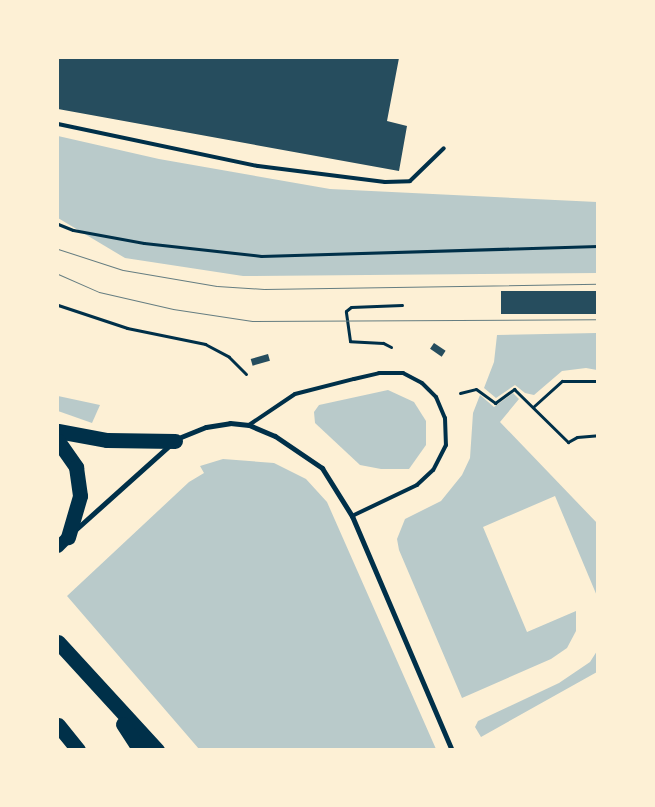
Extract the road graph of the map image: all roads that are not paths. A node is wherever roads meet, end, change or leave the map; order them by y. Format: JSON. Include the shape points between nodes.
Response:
{"nodes":[{"id":1,"x":58,"y":124,"type":"edge"},
{"id":2,"x":444,"y":148,"type":"dead end"},
{"id":3,"x":249,"y":425,"type":"junction"},
{"id":4,"x":58,"y":431,"type":"edge"},
{"id":5,"x":58,"y":441,"type":"edge"},
{"id":6,"x":174,"y":441,"type":"junction"},
{"id":7,"x":352,"y":516,"type":"junction"},
{"id":8,"x":63,"y":542,"type":"edge"},
{"id":9,"x":62,"y":647,"type":"edge"},
{"id":10,"x":102,"y":692,"type":"junction"},
{"id":11,"x":58,"y":726,"type":"edge"},
{"id":12,"x":78,"y":750,"type":"edge"},
{"id":13,"x":140,"y":750,"type":"edge"},
{"id":14,"x":158,"y":750,"type":"edge"},
{"id":15,"x":452,"y":750,"type":"edge"}],
"edges":[{"from":1,"to":2,"type":"lane","via":[[258,166],[385,182],[410,181]]},
{"from":3,"to":6,"type":"street","via":[[230,422],[206,427]]},
{"from":3,"to":7,"type":"street","via":[[275,436],[322,468]]},
{"from":3,"to":7,"type":"lane","via":[[296,394],[362,377],[403,373],[422,383],[436,397],[445,418],[446,445],[433,470],[416,485]]},
{"from":4,"to":6,"type":"highway","via":[[107,440]]},
{"from":5,"to":8,"type":"highway","via":[[76,466],[80,496]]},
{"from":6,"to":8,"type":"street"},
{"from":7,"to":15,"type":"street"},
{"from":9,"to":10,"type":"highway"},
{"from":10,"to":13,"type":"highway"},
{"from":10,"to":14,"type":"highway"},
{"from":11,"to":12,"type":"highway"}]}
